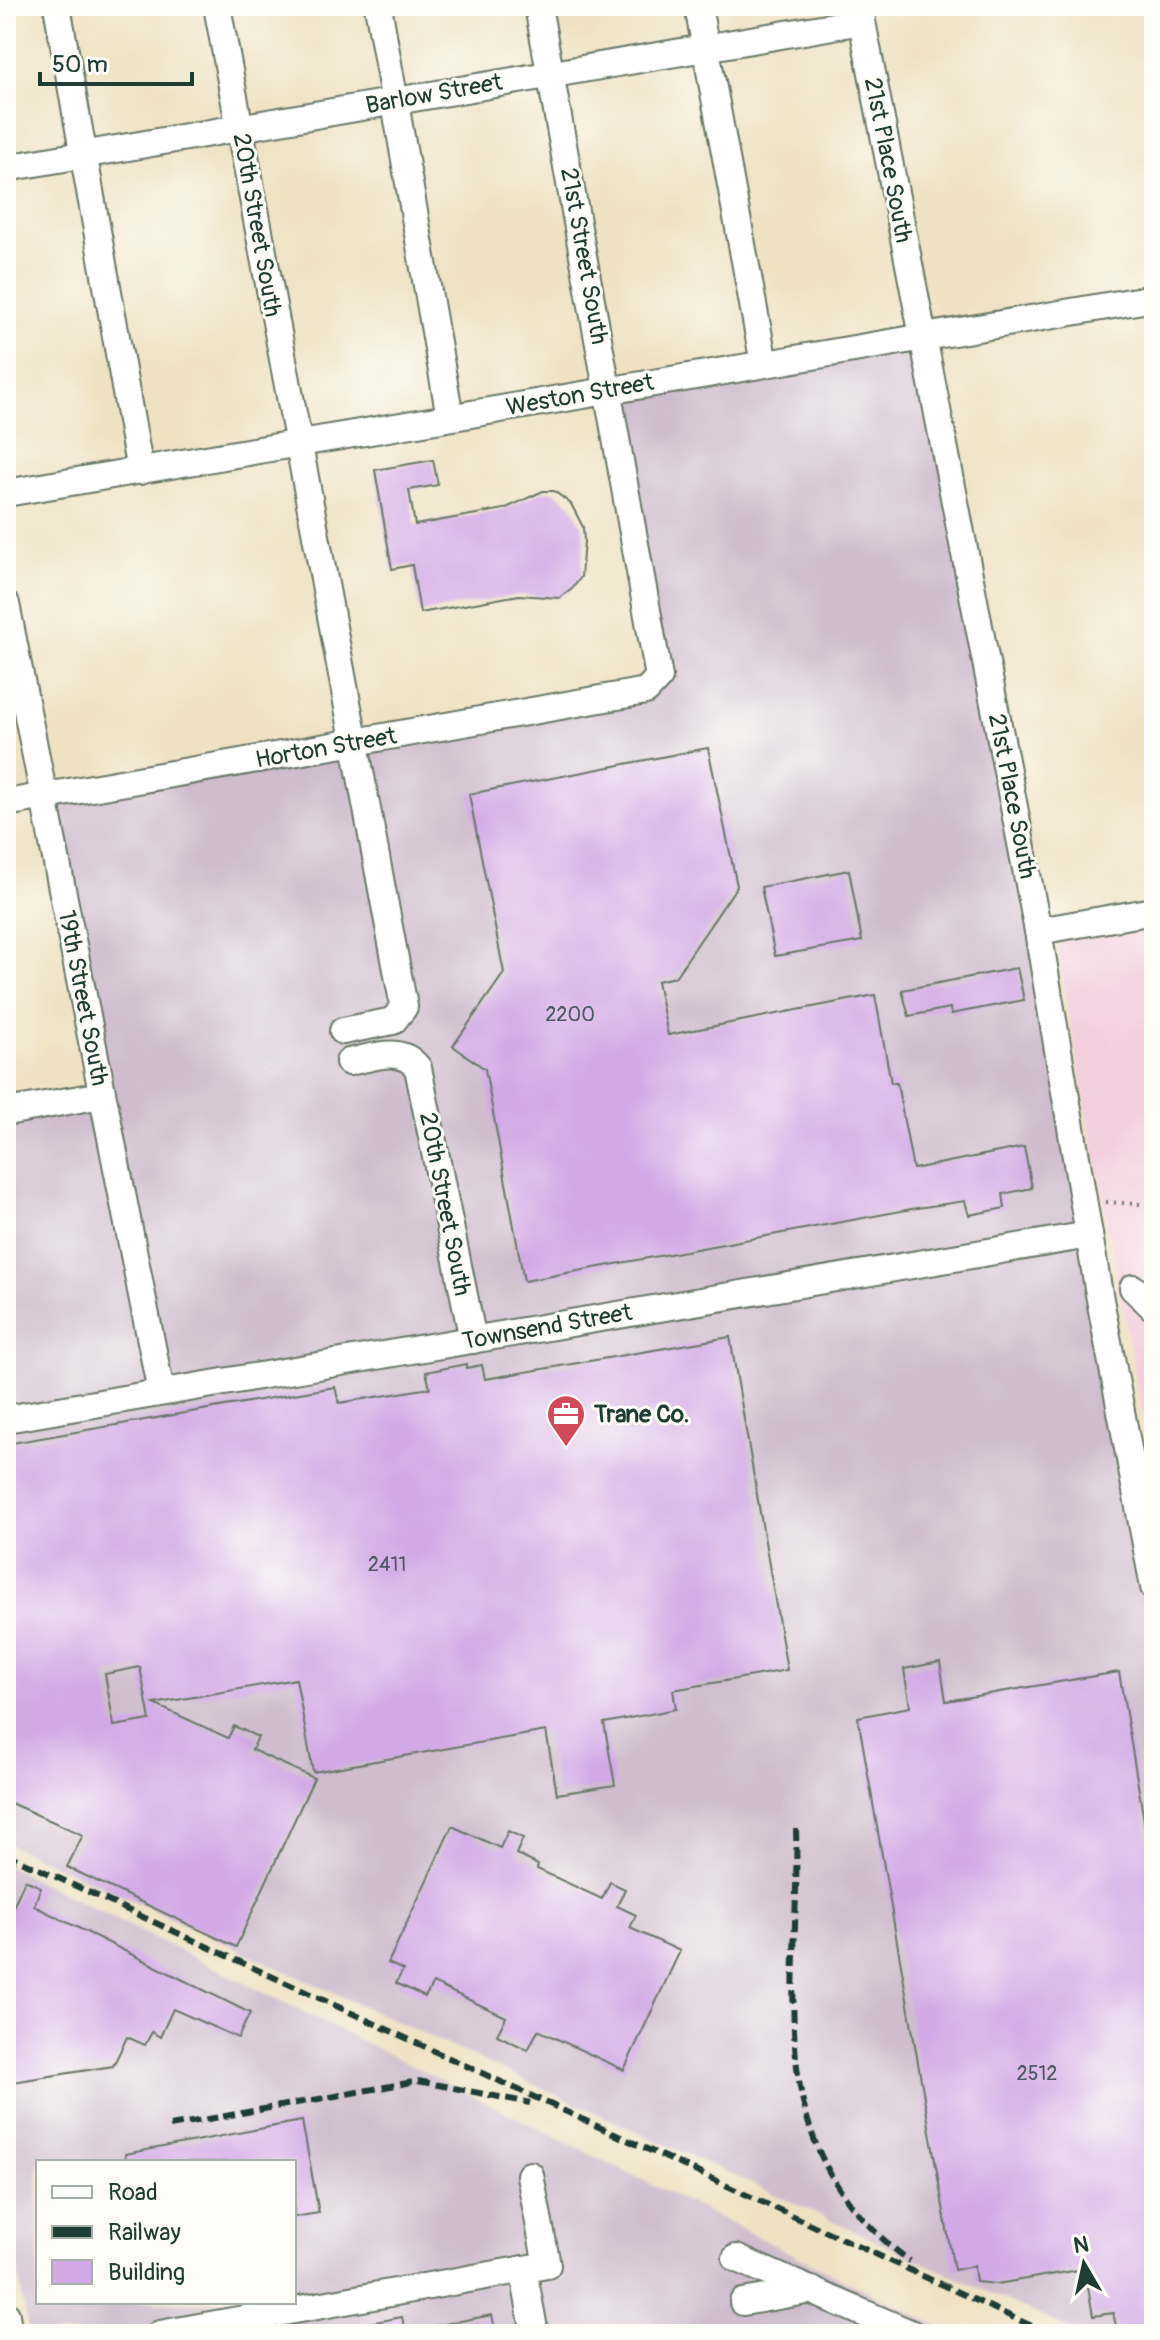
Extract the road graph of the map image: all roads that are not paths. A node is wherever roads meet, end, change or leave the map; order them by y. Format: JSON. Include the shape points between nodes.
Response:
{"nodes":[{"id":1,"x":57,"y":6,"type":"edge"},
{"id":2,"x":217,"y":6,"type":"edge"},
{"id":3,"x":378,"y":6,"type":"edge"},
{"id":4,"x":538,"y":6,"type":"edge"},
{"id":5,"x":698,"y":6,"type":"edge"},
{"id":6,"x":861,"y":13,"type":"edge"},
{"id":7,"x":706,"y":47,"type":"junction"},
{"id":8,"x":550,"y":74,"type":"junction"},
{"id":9,"x":396,"y":101,"type":"junction"},
{"id":10,"x":239,"y":128,"type":"junction"},
{"id":11,"x":85,"y":154,"type":"junction"},
{"id":12,"x":6,"y":168,"type":"edge"},
{"id":13,"x":1154,"y":298,"type":"edge"},
{"id":14,"x":921,"y":338,"type":"junction"},
{"id":15,"x":764,"y":364,"type":"junction"},
{"id":16,"x":608,"y":391,"type":"junction"},
{"id":17,"x":450,"y":417,"type":"junction"},
{"id":18,"x":297,"y":444,"type":"junction"},
{"id":19,"x":140,"y":471,"type":"junction"},
{"id":20,"x":6,"y":493,"type":"edge"},
{"id":21,"x":6,"y":604,"type":"edge"},
{"id":22,"x":646,"y":691,"type":"joint"},
{"id":23,"x":354,"y":744,"type":"junction"},
{"id":24,"x":43,"y":797,"type":"junction"},
{"id":25,"x":6,"y":803,"type":"edge"},
{"id":26,"x":1154,"y":911,"type":"edge"},
{"id":27,"x":1038,"y":931,"type":"junction"},
{"id":28,"x":343,"y":1031,"type":"dead end"},
{"id":29,"x":349,"y":1062,"type":"dead end"},
{"id":30,"x":102,"y":1095,"type":"junction"},
{"id":31,"x":6,"y":1112,"type":"edge"},
{"id":32,"x":1089,"y":1235,"type":"junction"},
{"id":33,"x":1133,"y":1288,"type":"dead end"},
{"id":34,"x":1154,"y":1308,"type":"edge"},
{"id":35,"x":473,"y":1340,"type":"junction"},
{"id":36,"x":161,"y":1392,"type":"junction"},
{"id":37,"x":6,"y":1419,"type":"edge"},
{"id":38,"x":1154,"y":1587,"type":"edge"},
{"id":39,"x":530,"y":2175,"type":"dead end"},
{"id":40,"x":736,"y":2258,"type":"dead end"},
{"id":41,"x":523,"y":2269,"type":"junction"},
{"id":42,"x":812,"y":2290,"type":"junction"},
{"id":43,"x":743,"y":2302,"type":"dead end"},
{"id":44,"x":848,"y":2305,"type":"junction"},
{"id":45,"x":6,"y":2315,"type":"edge"},
{"id":46,"x":200,"y":2330,"type":"edge"},
{"id":47,"x":904,"y":2332,"type":"edge"},
{"id":48,"x":9,"y":2334,"type":"edge"},
{"id":49,"x":160,"y":2334,"type":"edge"},
{"id":50,"x":535,"y":2334,"type":"edge"},
{"id":51,"x":853,"y":2334,"type":"edge"}],
"edges":[{"from":1,"to":11,"type":"street"},
{"from":2,"to":10,"type":"street","name":"20th Street South"},
{"from":3,"to":9,"type":"street"},
{"from":4,"to":8,"type":"street","name":"21st Street South"},
{"from":5,"to":7,"type":"street"},
{"from":6,"to":7,"type":"street","name":"Barlow Street"},
{"from":6,"to":14,"type":"street","name":"21st Place South"},
{"from":7,"to":8,"type":"street","name":"Barlow Street"},
{"from":7,"to":15,"type":"street"},
{"from":8,"to":9,"type":"street","name":"Barlow Street"},
{"from":8,"to":16,"type":"street","name":"21st Street South"},
{"from":9,"to":10,"type":"street","name":"Barlow Street"},
{"from":9,"to":17,"type":"street"},
{"from":10,"to":11,"type":"street","name":"Barlow Street"},
{"from":10,"to":18,"type":"street","name":"20th Street South"},
{"from":11,"to":12,"type":"street","name":"Barlow Street"},
{"from":11,"to":19,"type":"street"},
{"from":13,"to":14,"type":"street","name":"Weston Street"},
{"from":14,"to":15,"type":"street","name":"Weston Street"},
{"from":14,"to":27,"type":"street","name":"21st Place South"},
{"from":15,"to":16,"type":"street","name":"Weston Street"},
{"from":16,"to":17,"type":"street","name":"Weston Street"},
{"from":16,"to":22,"type":"street","name":"21st Street South","via":[[659,677]]},
{"from":17,"to":18,"type":"street","name":"Weston Street"},
{"from":18,"to":19,"type":"street","name":"Weston Street"},
{"from":18,"to":23,"type":"street","name":"20th Street South"},
{"from":19,"to":20,"type":"street","name":"Weston Street"},
{"from":21,"to":24,"type":"street","name":"19th Street South"},
{"from":22,"to":23,"type":"street","name":"Horton Street"},
{"from":23,"to":24,"type":"street","name":"Horton Street"},
{"from":23,"to":28,"type":"street","via":[[404,1007],[393,1021]]},
{"from":24,"to":25,"type":"street","name":"Horton Street"},
{"from":24,"to":30,"type":"street","name":"19th Street South"},
{"from":26,"to":27,"type":"street"},
{"from":27,"to":32,"type":"street","name":"21st Place South"},
{"from":29,"to":35,"type":"street","name":"20th Street South","via":[[398,1053],[418,1068]]},
{"from":30,"to":31,"type":"street"},
{"from":30,"to":36,"type":"street","name":"19th Street South"},
{"from":32,"to":35,"type":"street","name":"Townsend Street"},
{"from":32,"to":38,"type":"street","name":"21st Place South"},
{"from":33,"to":34,"type":"street"},
{"from":35,"to":36,"type":"street","name":"Townsend Street"},
{"from":36,"to":37,"type":"street","name":"Townsend Street"},
{"from":39,"to":41,"type":"street","via":[[547,2265]]},
{"from":40,"to":42,"type":"street"},
{"from":41,"to":46,"type":"street"},
{"from":41,"to":50,"type":"street"},
{"from":42,"to":43,"type":"street"},
{"from":42,"to":44,"type":"street"},
{"from":44,"to":47,"type":"street"},
{"from":44,"to":51,"type":"street"},
{"from":45,"to":48,"type":"street"},
{"from":46,"to":49,"type":"street"}]}
